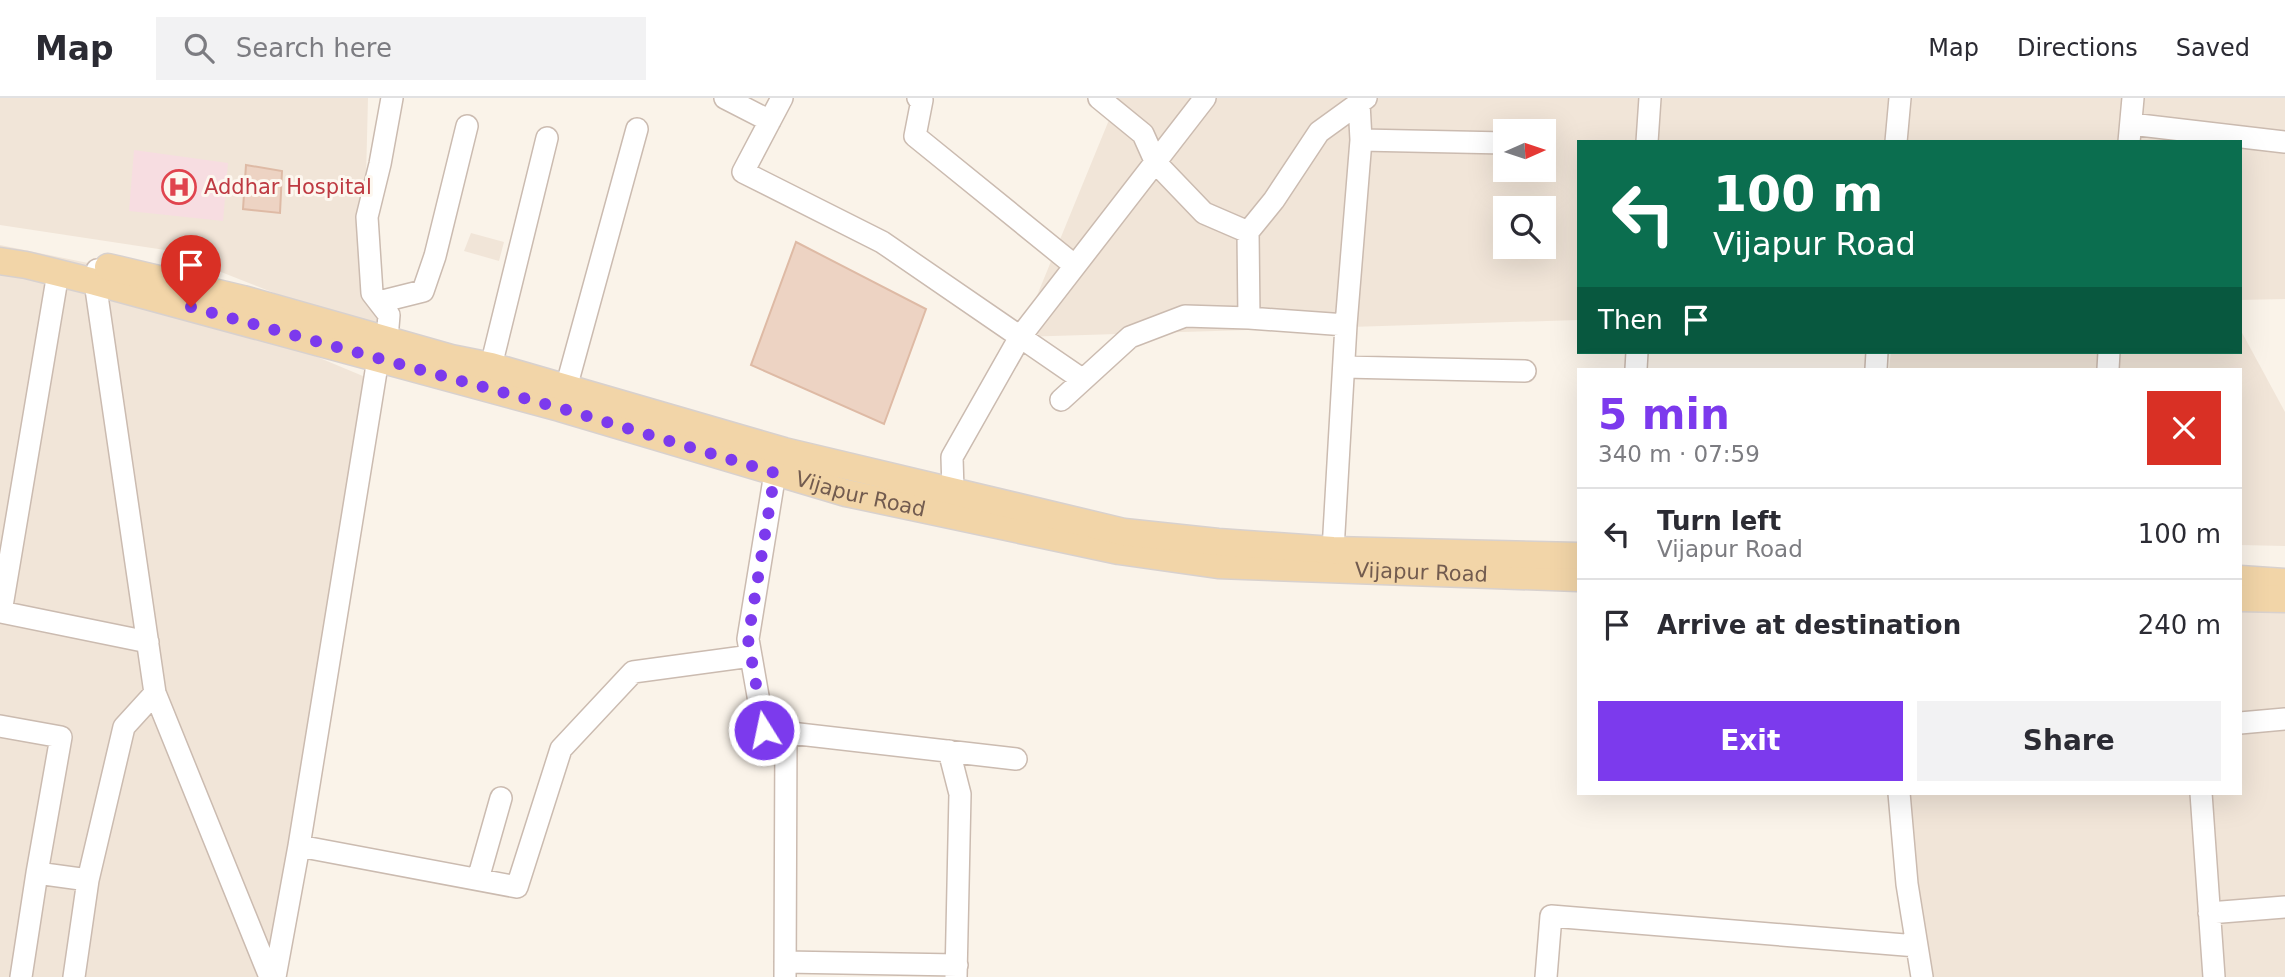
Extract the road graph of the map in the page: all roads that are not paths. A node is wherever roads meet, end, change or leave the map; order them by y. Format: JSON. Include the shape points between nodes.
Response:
{"nodes":[{"id":1,"x":392,"y":98,"type":"edge"},
{"id":2,"x":725,"y":98,"type":"edge"},
{"id":3,"x":782,"y":98,"type":"edge"},
{"id":4,"x":918,"y":98,"type":"edge"},
{"id":5,"x":1099,"y":98,"type":"edge"},
{"id":6,"x":1205,"y":98,"type":"edge"},
{"id":7,"x":1650,"y":98,"type":"edge"},
{"id":8,"x":1900,"y":98,"type":"edge"},
{"id":9,"x":2133,"y":98,"type":"edge"},
{"id":10,"x":1362,"y":101,"type":"edge"},
{"id":11,"x":770,"y":121,"type":"junction"},
{"id":12,"x":467,"y":126,"type":"dead end"},
{"id":13,"x":637,"y":128,"type":"dead end"},
{"id":14,"x":2130,"y":133,"type":"edge"},
{"id":15,"x":547,"y":138,"type":"dead end"},
{"id":16,"x":1361,"y":140,"type":"junction"},
{"id":17,"x":1647,"y":140,"type":"edge"},
{"id":18,"x":1896,"y":140,"type":"edge"},
{"id":19,"x":2285,"y":142,"type":"edge"},
{"id":20,"x":1493,"y":143,"type":"edge"},
{"id":21,"x":1156,"y":163,"type":"junction"},
{"id":22,"x":1248,"y":232,"type":"junction"},
{"id":23,"x":0,"y":244,"type":"edge"},
{"id":24,"x":0,"y":261,"type":"edge"},
{"id":25,"x":1074,"y":265,"type":"junction"},
{"id":26,"x":58,"y":273,"type":"junction"},
{"id":27,"x":96,"y":273,"type":"junction"},
{"id":28,"x":379,"y":302,"type":"junction"},
{"id":29,"x":1249,"y":318,"type":"junction"},
{"id":30,"x":1346,"y":325,"type":"junction"},
{"id":31,"x":1020,"y":337,"type":"junction"},
{"id":32,"x":383,"y":349,"type":"junction"},
{"id":33,"x":491,"y":366,"type":"junction"},
{"id":34,"x":1345,"y":366,"type":"junction"},
{"id":35,"x":1525,"y":371,"type":"dead end"},
{"id":36,"x":1083,"y":380,"type":"junction"},
{"id":37,"x":566,"y":388,"type":"junction"},
{"id":38,"x":1061,"y":400,"type":"dead end"},
{"id":39,"x":775,"y":473,"type":"junction"},
{"id":40,"x":953,"y":491,"type":"junction"},
{"id":41,"x":1333,"y":550,"type":"junction"},
{"id":42,"x":1577,"y":556,"type":"edge"},
{"id":43,"x":1577,"y":578,"type":"edge"},
{"id":44,"x":2242,"y":579,"type":"edge"},
{"id":45,"x":2285,"y":582,"type":"edge"},
{"id":46,"x":2242,"y":598,"type":"edge"},
{"id":47,"x":2285,"y":599,"type":"edge"},
{"id":48,"x":0,"y":613,"type":"edge"},
{"id":49,"x":148,"y":642,"type":"junction"},
{"id":50,"x":751,"y":656,"type":"junction"},
{"id":51,"x":155,"y":693,"type":"junction"},
{"id":52,"x":2285,"y":719,"type":"edge"},
{"id":53,"x":2242,"y":723,"type":"edge"},
{"id":54,"x":0,"y":726,"type":"edge"},
{"id":55,"x":786,"y":732,"type":"junction"},
{"id":56,"x":949,"y":751,"type":"junction"},
{"id":57,"x":1016,"y":759,"type":"dead end"},
{"id":58,"x":1899,"y":795,"type":"edge"},
{"id":59,"x":2201,"y":795,"type":"edge"},
{"id":60,"x":501,"y":797,"type":"dead end"},
{"id":61,"x":299,"y":846,"type":"junction"},
{"id":62,"x":37,"y":873,"type":"junction"},
{"id":63,"x":478,"y":879,"type":"junction"},
{"id":64,"x":88,"y":880,"type":"junction"},
{"id":65,"x":2285,"y":907,"type":"edge"},
{"id":66,"x":2209,"y":913,"type":"junction"},
{"id":67,"x":1917,"y":946,"type":"junction"},
{"id":68,"x":785,"y":969,"type":"edge"},
{"id":69,"x":956,"y":971,"type":"edge"},
{"id":70,"x":22,"y":977,"type":"edge"},
{"id":71,"x":74,"y":977,"type":"edge"},
{"id":72,"x":270,"y":977,"type":"edge"},
{"id":73,"x":275,"y":977,"type":"edge"},
{"id":74,"x":1546,"y":977,"type":"edge"},
{"id":75,"x":1922,"y":977,"type":"edge"},
{"id":76,"x":2214,"y":977,"type":"edge"}],
"edges":[{"from":1,"to":28,"type":"street","via":[[367,217],[372,293]]},
{"from":2,"to":11,"type":"street"},
{"from":3,"to":11,"type":"street"},
{"from":4,"to":25,"type":"street","via":[[922,100],[915,136]]},
{"from":5,"to":21,"type":"street","via":[[1143,134]]},
{"from":6,"to":21,"type":"street"},
{"from":7,"to":17,"type":"street"},
{"from":8,"to":18,"type":"street"},
{"from":9,"to":14,"type":"street"},
{"from":10,"to":16,"type":"street"},
{"from":10,"to":22,"type":"street","via":[[1319,132]]},
{"from":11,"to":31,"type":"street","via":[[743,172],[882,242]]},
{"from":12,"to":28,"type":"street","via":[[423,291]]},
{"from":13,"to":37,"type":"street"},
{"from":14,"to":19,"type":"street"},
{"from":15,"to":33,"type":"street"},
{"from":16,"to":20,"type":"street"},
{"from":16,"to":30,"type":"street"},
{"from":21,"to":22,"type":"street","via":[[1204,213]]},
{"from":21,"to":25,"type":"street"},
{"from":22,"to":29,"type":"street"},
{"from":23,"to":27,"type":"main road","name":"Vijapur Road","via":[[67,256]]},
{"from":24,"to":26,"type":"main road","name":"Vijapur Road"},
{"from":25,"to":31,"type":"street"},
{"from":26,"to":27,"type":"main road","name":"Vijapur Road"},
{"from":26,"to":48,"type":"street"},
{"from":27,"to":32,"type":"main road","name":"Vijapur Road","via":[[243,299]]},
{"from":27,"to":49,"type":"street"},
{"from":28,"to":32,"type":"street","via":[[389,315]]},
{"from":29,"to":30,"type":"street"},
{"from":29,"to":36,"type":"street","via":[[1185,316],[1130,337]]},
{"from":30,"to":34,"type":"street"},
{"from":31,"to":36,"type":"street"},
{"from":31,"to":40,"type":"street","via":[[952,457]]},
{"from":32,"to":33,"type":"main road","name":"Vijapur Road"},
{"from":32,"to":39,"type":"main road","name":"Vijapur Road"},
{"from":32,"to":61,"type":"street"},
{"from":33,"to":37,"type":"main road","name":"Vijapur Road"},
{"from":34,"to":35,"type":"street"},
{"from":34,"to":41,"type":"street"},
{"from":36,"to":38,"type":"street"},
{"from":37,"to":40,"type":"main road","name":"Vijapur Road","via":[[784,451]]},
{"from":39,"to":43,"type":"main road","name":"Vijapur Road","via":[[846,493],[1119,551],[1218,565]]},
{"from":39,"to":50,"type":"street","via":[[748,639]]},
{"from":40,"to":41,"type":"main road","name":"Vijapur Road","via":[[1124,532]]},
{"from":41,"to":42,"type":"main road","name":"Vijapur Road"},
{"from":44,"to":45,"type":"main road"},
{"from":46,"to":47,"type":"main road"},
{"from":48,"to":49,"type":"street"},
{"from":49,"to":51,"type":"street"},
{"from":50,"to":55,"type":"street","via":[[764,730]]},
{"from":50,"to":63,"type":"street","via":[[633,671],[561,749],[517,887]]},
{"from":51,"to":64,"type":"street","via":[[124,727]]},
{"from":51,"to":72,"type":"street"},
{"from":52,"to":53,"type":"street"},
{"from":54,"to":62,"type":"street","via":[[61,737]]},
{"from":55,"to":56,"type":"street"},
{"from":55,"to":68,"type":"street"},
{"from":56,"to":57,"type":"street"},
{"from":56,"to":69,"type":"street","via":[[960,794]]},
{"from":58,"to":67,"type":"street"},
{"from":59,"to":66,"type":"street"},
{"from":60,"to":63,"type":"street"},
{"from":61,"to":63,"type":"street"},
{"from":61,"to":73,"type":"street"},
{"from":62,"to":64,"type":"street"},
{"from":62,"to":70,"type":"street"},
{"from":64,"to":71,"type":"street"},
{"from":65,"to":66,"type":"street"},
{"from":66,"to":76,"type":"street"},
{"from":67,"to":74,"type":"street","via":[[1551,916]]},
{"from":67,"to":75,"type":"street"},
{"from":68,"to":69,"type":"street"}]}
